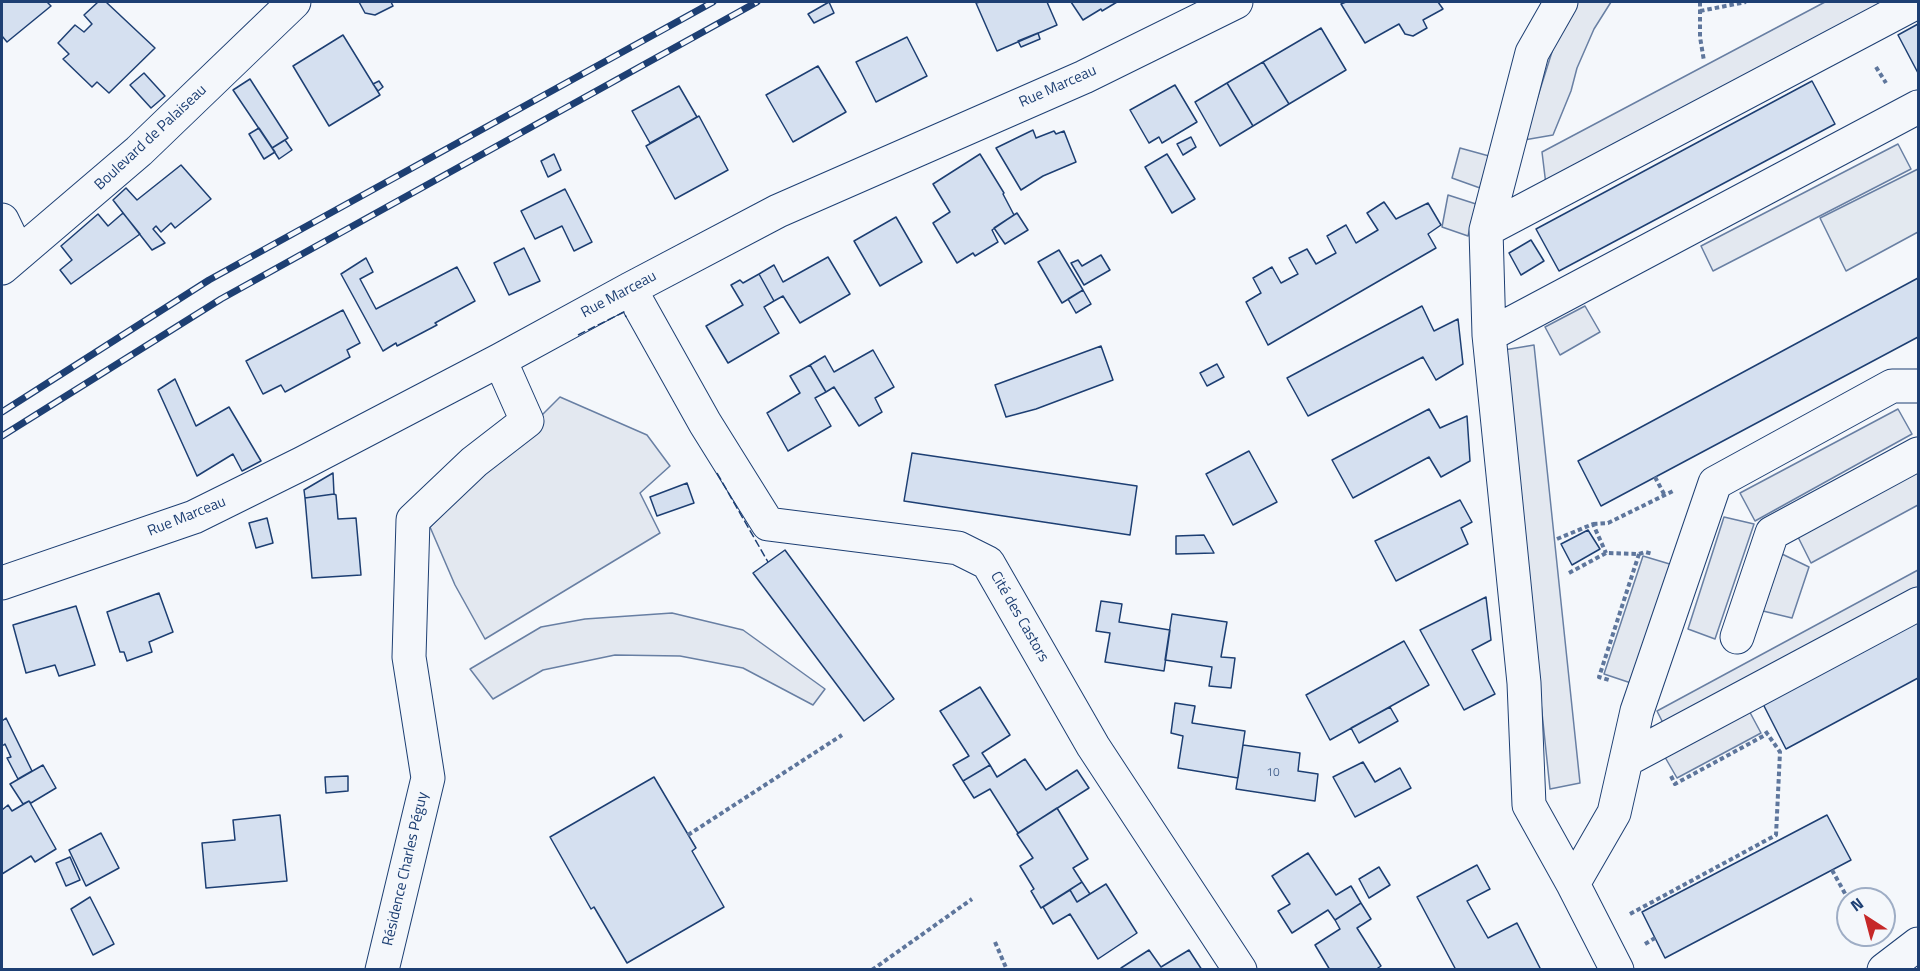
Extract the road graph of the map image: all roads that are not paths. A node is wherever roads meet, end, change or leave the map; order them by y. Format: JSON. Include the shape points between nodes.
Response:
{"nodes":[{"id":1,"x":294,"y":2,"type":"edge"},
{"id":2,"x":1236,"y":2,"type":"edge"},
{"id":3,"x":1561,"y":2,"type":"edge"},
{"id":4,"x":1917,"y":2,"type":"edge"},
{"id":5,"x":1918,"y":107,"type":"edge"},
{"id":6,"x":2,"y":220,"type":"edge"},
{"id":7,"x":1486,"y":230,"type":"junction"},
{"id":8,"x":10,"y":261,"type":"edge"},
{"id":9,"x":630,"y":289,"type":"junction"},
{"id":10,"x":1489,"y":335,"type":"junction"},
{"id":11,"x":500,"y":360,"type":"junction"},
{"id":12,"x":1918,"y":386,"type":"edge"},
{"id":13,"x":1918,"y":454,"type":"edge"},
{"id":14,"x":2,"y":583,"type":"edge"},
{"id":15,"x":1918,"y":604,"type":"edge"},
{"id":16,"x":1737,"y":637,"type":"dead end"},
{"id":17,"x":1626,"y":760,"type":"junction"},
{"id":18,"x":1573,"y":884,"type":"junction"},
{"id":19,"x":1918,"y":944,"type":"edge"},
{"id":20,"x":382,"y":969,"type":"edge"},
{"id":21,"x":1240,"y":969,"type":"edge"},
{"id":22,"x":1617,"y":969,"type":"edge"},
{"id":23,"x":1884,"y":969,"type":"edge"}],
"edges":[{"from":1,"to":8,"type":"street","name":"Boulevard de Palaiseau","via":[[140,152]]},
{"from":2,"to":9,"type":"street","name":"Rue Marceau","via":[[1083,77],[778,211]]},
{"from":3,"to":7,"type":"street","via":[[1532,53]]},
{"from":4,"to":7,"type":"street"},
{"from":5,"to":10,"type":"street"},
{"from":6,"to":8,"type":"street"},
{"from":7,"to":10,"type":"street"},
{"from":9,"to":11,"type":"street","name":"Rue Marceau"},
{"from":9,"to":21,"type":"street","name":"Cité des Castors","via":[[705,423],[768,524],[958,548],[988,563],[1093,746]]},
{"from":10,"to":18,"type":"street","via":[[1524,683],[1529,805]]},
{"from":11,"to":14,"type":"street","name":"Rue Marceau","via":[[194,517]]},
{"from":11,"to":20,"type":"street","name":"Résidence Charles Péguy","via":[[527,421],[474,462],[413,520],[410,657],[428,778]]},
{"from":12,"to":17,"type":"street","via":[[1892,386],[1715,483],[1637,711]]},
{"from":13,"to":16,"type":"street","via":[[1772,533]]},
{"from":15,"to":17,"type":"street"},
{"from":17,"to":18,"type":"street","via":[[1614,813]]},
{"from":18,"to":22,"type":"street"},
{"from":19,"to":23,"type":"street"}]}
